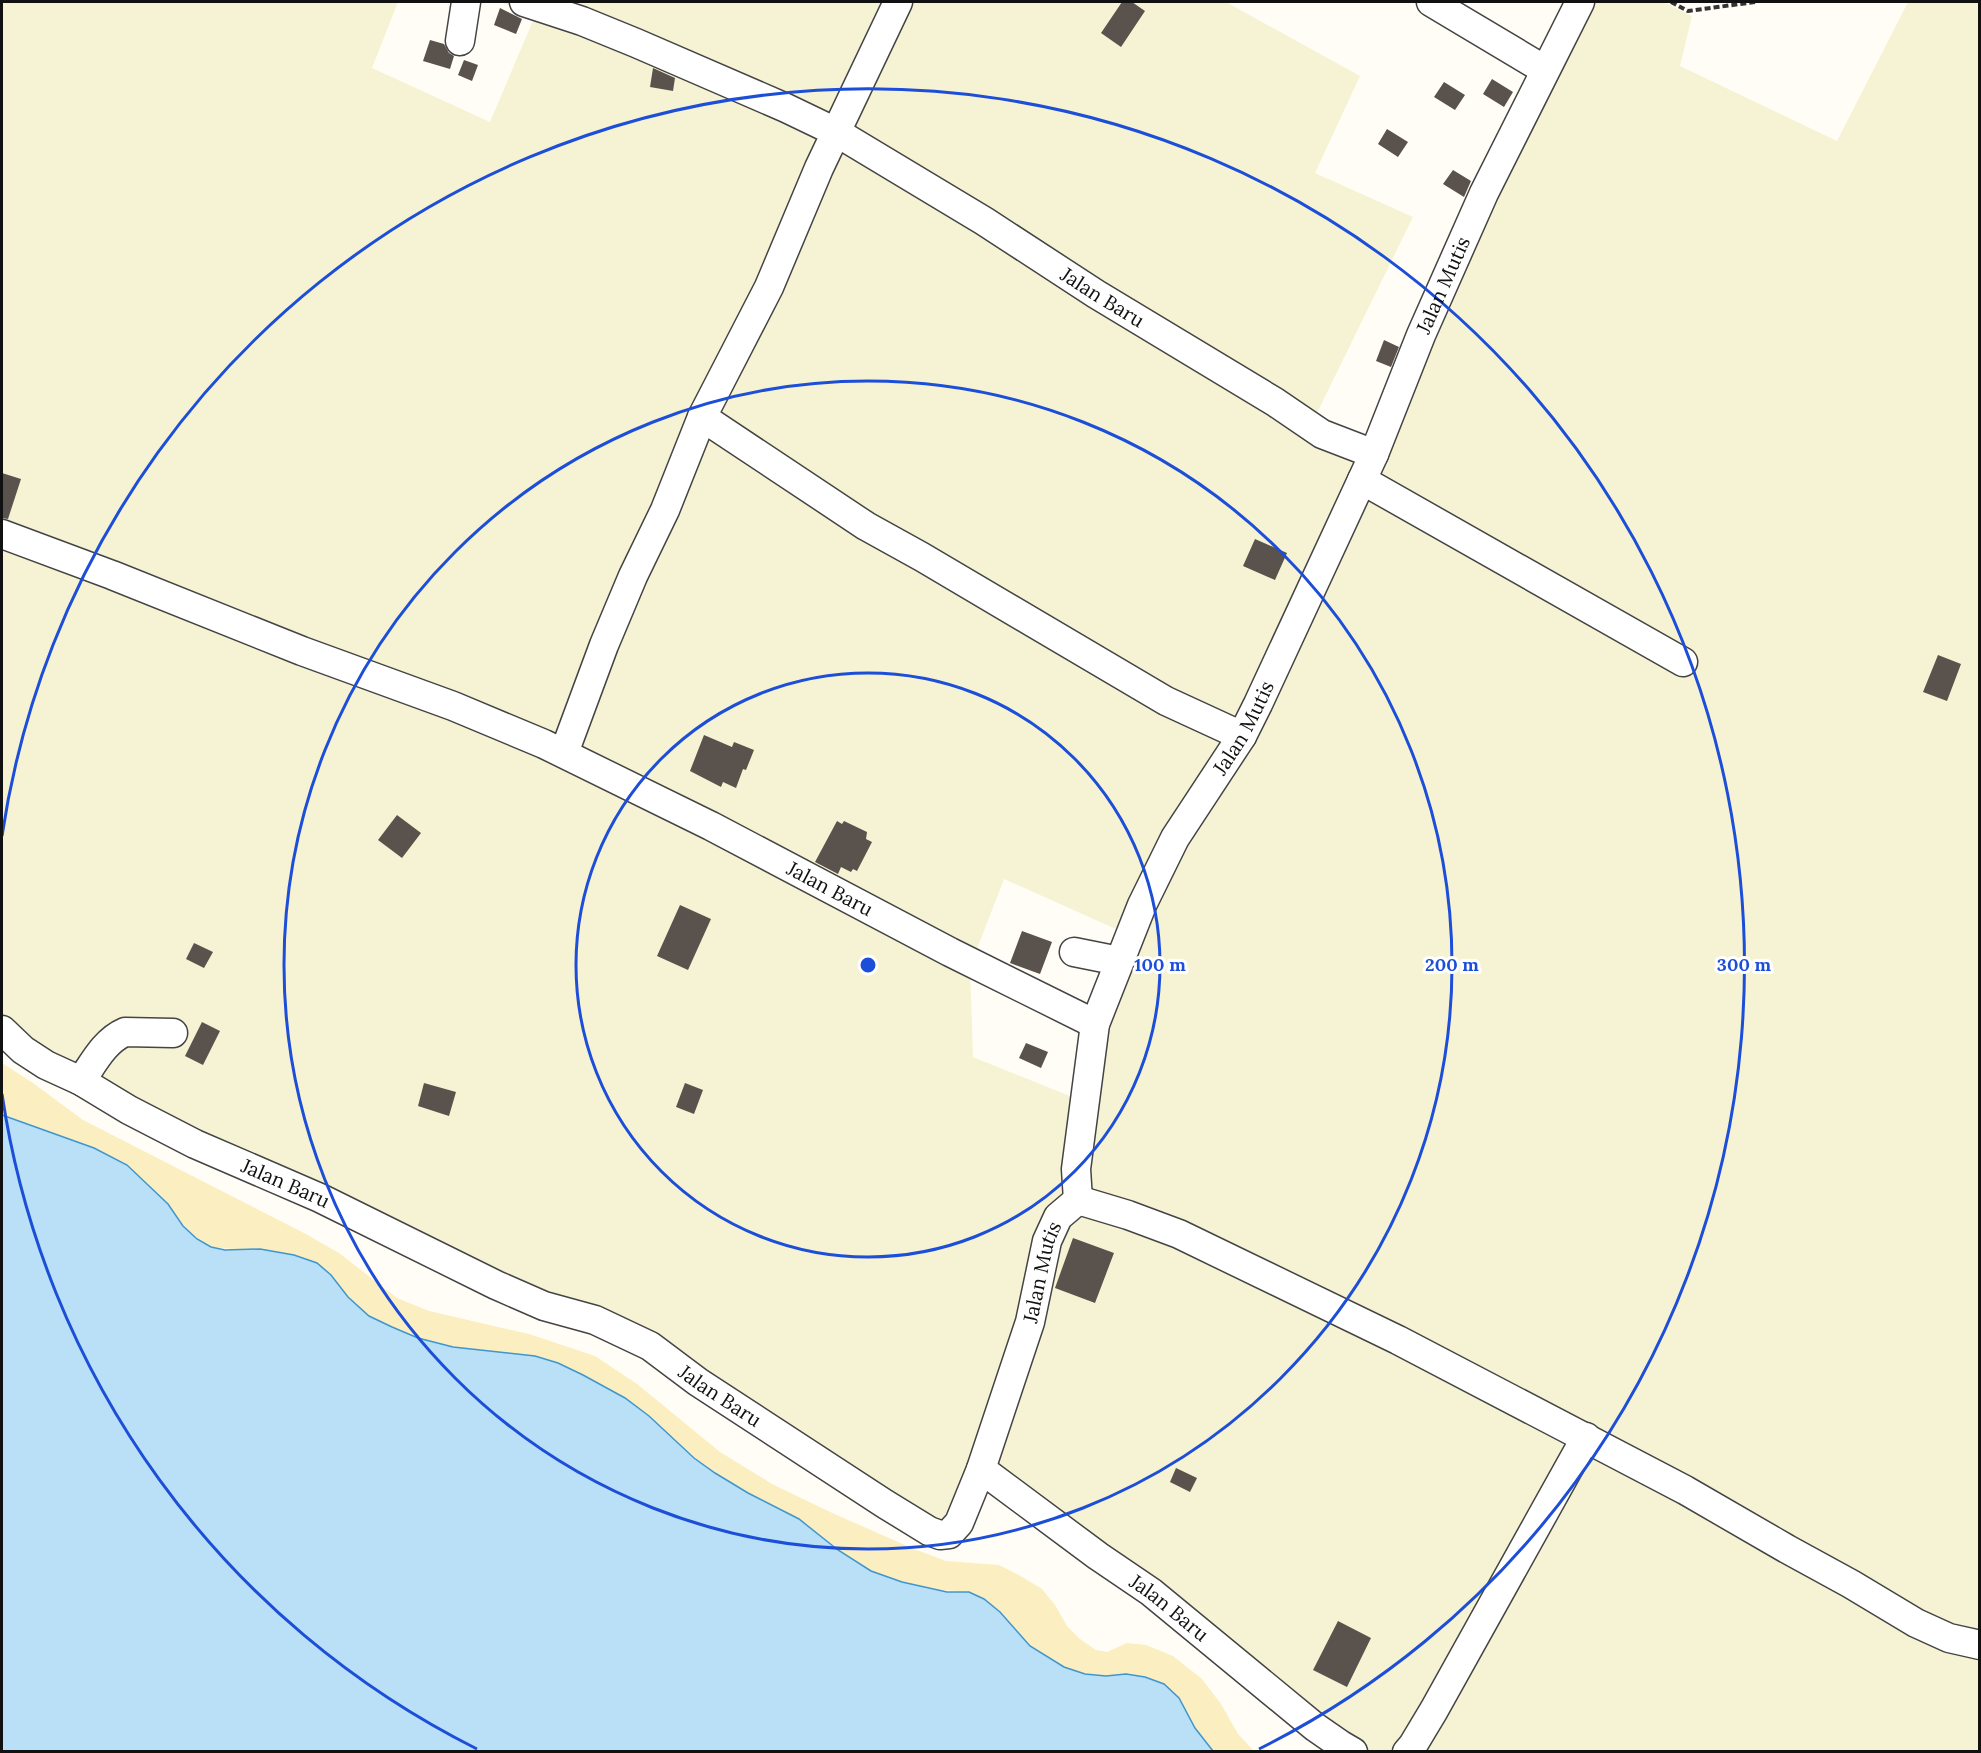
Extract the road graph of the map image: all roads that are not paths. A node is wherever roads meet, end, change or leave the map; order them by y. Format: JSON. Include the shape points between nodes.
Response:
{"nodes":[{"id":1,"x":466,"y":2,"type":"edge"},
{"id":2,"x":524,"y":2,"type":"edge"},
{"id":3,"x":898,"y":2,"type":"edge"},
{"id":4,"x":1431,"y":2,"type":"edge"},
{"id":5,"x":1580,"y":2,"type":"edge"},
{"id":6,"x":460,"y":41,"type":"dead end"},
{"id":7,"x":1545,"y":70,"type":"junction"},
{"id":8,"x":836,"y":132,"type":"junction"},
{"id":9,"x":702,"y":417,"type":"junction"},
{"id":10,"x":1374,"y":454,"type":"junction"},
{"id":11,"x":1362,"y":480,"type":"junction"},
{"id":12,"x":2,"y":534,"type":"edge"},
{"id":13,"x":1683,"y":662,"type":"dead end"},
{"id":14,"x":1242,"y":736,"type":"junction"},
{"id":15,"x":564,"y":753,"type":"junction"},
{"id":16,"x":1074,"y":952,"type":"dead end"},
{"id":17,"x":1119,"y":961,"type":"junction"},
{"id":18,"x":1095,"y":1024,"type":"junction"},
{"id":19,"x":2,"y":1030,"type":"edge"},
{"id":20,"x":173,"y":1033,"type":"dead end"},
{"id":21,"x":81,"y":1081,"type":"junction"},
{"id":22,"x":1078,"y":1200,"type":"junction"},
{"id":23,"x":1586,"y":1437,"type":"junction"},
{"id":24,"x":981,"y":1469,"type":"junction"},
{"id":25,"x":1980,"y":1645,"type":"edge"},
{"id":26,"x":1353,"y":1752,"type":"edge"},
{"id":27,"x":1407,"y":1752,"type":"edge"}],
"edges":[{"from":1,"to":6,"type":"street"},
{"from":2,"to":8,"type":"street","name":"Jalan Baru","via":[[636,43]]},
{"from":3,"to":8,"type":"street"},
{"from":4,"to":7,"type":"street"},
{"from":5,"to":7,"type":"street","name":"Jalan Mutis"},
{"from":7,"to":10,"type":"street","name":"Jalan Mutis","via":[[1420,335]]},
{"from":8,"to":9,"type":"street","via":[[769,287]]},
{"from":8,"to":10,"type":"street","name":"Jalan Baru","via":[[1322,434]]},
{"from":9,"to":14,"type":"street","via":[[866,526],[1166,701]]},
{"from":9,"to":15,"type":"street","via":[[604,645]]},
{"from":10,"to":11,"type":"street","name":"Jalan Mutis"},
{"from":11,"to":13,"type":"street"},
{"from":11,"to":14,"type":"street","name":"Jalan Mutis"},
{"from":12,"to":15,"type":"street","name":"Jalan Baru","via":[[453,706]]},
{"from":14,"to":17,"type":"street","name":"Jalan Mutis","via":[[1175,838]]},
{"from":15,"to":18,"type":"street","name":"Jalan Baru"},
{"from":16,"to":17,"type":"street"},
{"from":17,"to":18,"type":"street","name":"Jalan Mutis"},
{"from":18,"to":22,"type":"street","name":"Jalan Mutis","via":[[1076,1169]]},
{"from":19,"to":21,"type":"street","name":"Jalan Baru","via":[[46,1065]]},
{"from":20,"to":21,"type":"street","via":[[117,1035]]},
{"from":21,"to":24,"type":"street","name":"Jalan Baru","via":[[195,1144],[320,1198],[467,1273],[544,1306],[595,1320],[650,1346],[698,1382],[929,1531],[940,1535],[954,1530]]},
{"from":22,"to":23,"type":"street","via":[[1179,1234]]},
{"from":22,"to":24,"type":"street","name":"Jalan Mutis","via":[[1058,1217],[1047,1241],[1030,1322]]},
{"from":23,"to":25,"type":"street","via":[[1916,1623],[1949,1638]]},
{"from":23,"to":27,"type":"street"},
{"from":24,"to":26,"type":"street","name":"Jalan Baru","via":[[1150,1592],[1315,1727]]}]}
